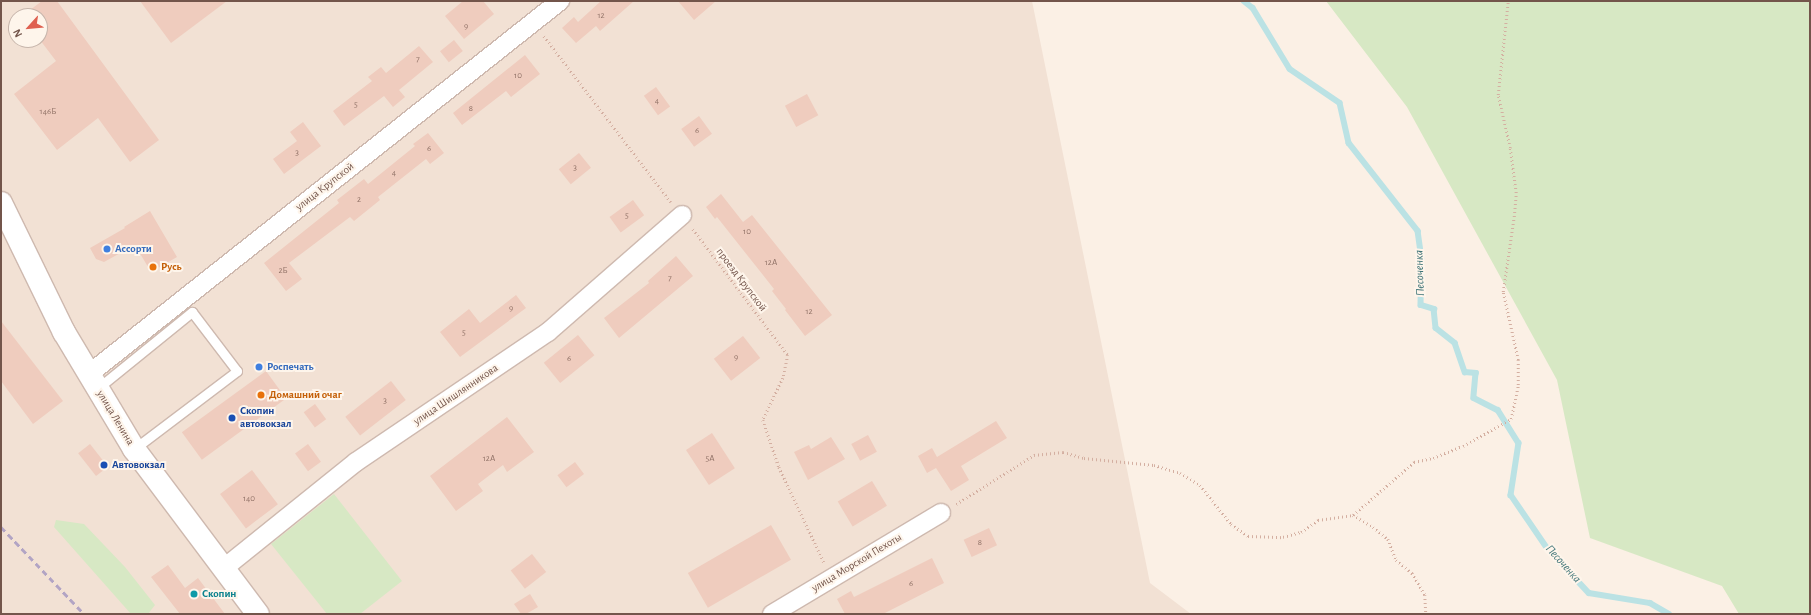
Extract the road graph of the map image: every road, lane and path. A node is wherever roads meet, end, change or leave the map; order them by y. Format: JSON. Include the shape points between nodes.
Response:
{"nodes":[{"id":1,"x":560,"y":1,"type":"edge"},
{"id":2,"x":1508,"y":1,"type":"edge"},
{"id":3,"x":533,"y":22,"type":"junction"},
{"id":4,"x":1,"y":203,"type":"edge"},
{"id":5,"x":682,"y":215,"type":"junction"},
{"id":6,"x":94,"y":381,"type":"junction"},
{"id":7,"x":134,"y":449,"type":"junction"},
{"id":8,"x":941,"y":513,"type":"joint"},
{"id":9,"x":1353,"y":515,"type":"junction"},
{"id":10,"x":224,"y":568,"type":"junction"},
{"id":11,"x":832,"y":578,"type":"junction"},
{"id":12,"x":258,"y":614,"type":"edge"},
{"id":13,"x":772,"y":614,"type":"edge"},
{"id":14,"x":1426,"y":614,"type":"edge"}],
"edges":[{"from":1,"to":3,"type":"street","name":"улица Крупской"},
{"from":2,"to":9,"type":"path","via":[[1498,95],[1510,148],[1516,193],[1503,292],[1518,360],[1518,385],[1511,419],[1463,446],[1414,462]]},
{"from":3,"to":5,"type":"path","name":"проезд Крупской"},
{"from":3,"to":6,"type":"street","name":"улица Крупской"},
{"from":4,"to":6,"type":"street","name":"улица Ленина","via":[[64,332]]},
{"from":5,"to":10,"type":"street","name":"улица Шишлянникова","via":[[548,332],[356,462]]},
{"from":5,"to":11,"type":"path","name":"проезд Крупской","via":[[788,356],[783,378],[763,420],[779,467]]},
{"from":6,"to":7,"type":"street","name":"улица Ленина"},
{"from":6,"to":7,"type":"lane","via":[[192,312],[237,371]]},
{"from":7,"to":10,"type":"street","name":"улица Ленина"},
{"from":8,"to":9,"type":"path","via":[[1034,455],[1063,452],[1084,458],[1154,465],[1180,473],[1200,485],[1231,524],[1248,536],[1283,537],[1301,532],[1318,520]]},
{"from":8,"to":11,"type":"street","name":"улица Морской Пехоты"},
{"from":9,"to":14,"type":"path","via":[[1388,539],[1396,560],[1412,573],[1425,595]]},
{"from":10,"to":12,"type":"street","name":"улица Ленина"},
{"from":11,"to":13,"type":"street","name":"улица Морской Пехоты"}]}
